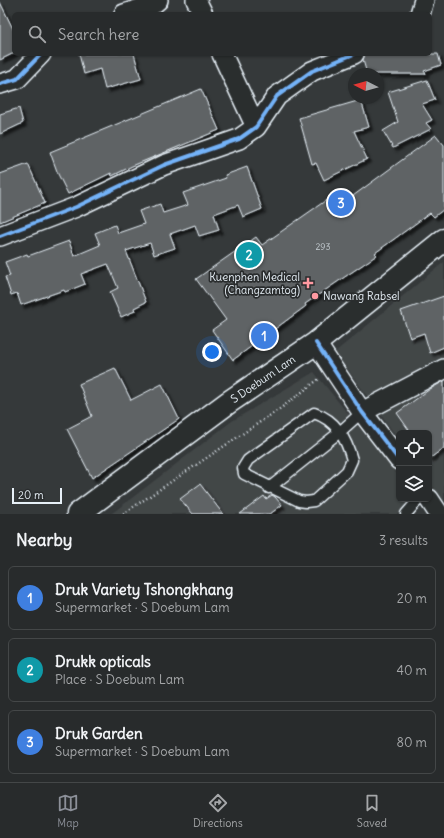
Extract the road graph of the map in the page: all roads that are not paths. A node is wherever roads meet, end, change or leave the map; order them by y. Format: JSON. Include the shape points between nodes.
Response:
{"nodes":[{"id":1,"x":158,"y":0,"type":"edge"},
{"id":2,"x":196,"y":0,"type":"edge"},
{"id":3,"x":424,"y":0,"type":"edge"},
{"id":4,"x":130,"y":12,"type":"edge"},
{"id":5,"x":202,"y":12,"type":"edge"},
{"id":6,"x":421,"y":12,"type":"edge"},
{"id":7,"x":39,"y":56,"type":"edge"},
{"id":8,"x":223,"y":56,"type":"edge"},
{"id":9,"x":349,"y":56,"type":"edge"},
{"id":10,"x":0,"y":84,"type":"edge"},
{"id":11,"x":256,"y":127,"type":"junction"},
{"id":12,"x":0,"y":236,"type":"edge"},
{"id":13,"x":444,"y":240,"type":"edge"},
{"id":14,"x":316,"y":343,"type":"junction"},
{"id":15,"x":444,"y":369,"type":"edge"},
{"id":16,"x":362,"y":412,"type":"junction"},
{"id":17,"x":341,"y":431,"type":"junction"},
{"id":18,"x":396,"y":456,"type":"edge"},
{"id":19,"x":269,"y":488,"type":"junction"},
{"id":20,"x":416,"y":502,"type":"edge"},
{"id":21,"x":431,"y":502,"type":"edge"},
{"id":22,"x":78,"y":514,"type":"edge"},
{"id":23,"x":406,"y":514,"type":"edge"},
{"id":24,"x":439,"y":514,"type":"edge"}],
"edges":[{"from":1,"to":4,"type":"street"},
{"from":2,"to":5,"type":"street"},
{"from":3,"to":6,"type":"street"},
{"from":7,"to":10,"type":"street","via":[[17,79]]},
{"from":8,"to":11,"type":"street"},
{"from":9,"to":11,"type":"street","via":[[312,71],[277,96]]},
{"from":11,"to":12,"type":"street","via":[[239,138],[164,165],[76,206]]},
{"from":13,"to":14,"type":"main road","name":"S Doebum Lam"},
{"from":14,"to":16,"type":"street"},
{"from":14,"to":22,"type":"main road","name":"S Doebum Lam","via":[[229,402]]},
{"from":15,"to":16,"type":"street"},
{"from":16,"to":17,"type":"lane"},
{"from":16,"to":18,"type":"street"},
{"from":17,"to":19,"type":"lane"},
{"from":17,"to":19,"type":"lane","via":[[352,460],[347,471],[314,501],[299,501]]},
{"from":17,"to":19,"type":"lane","via":[[324,416],[314,413],[248,460],[243,468],[244,474]]},
{"from":20,"to":23,"type":"lane"},
{"from":21,"to":24,"type":"street"}]}
